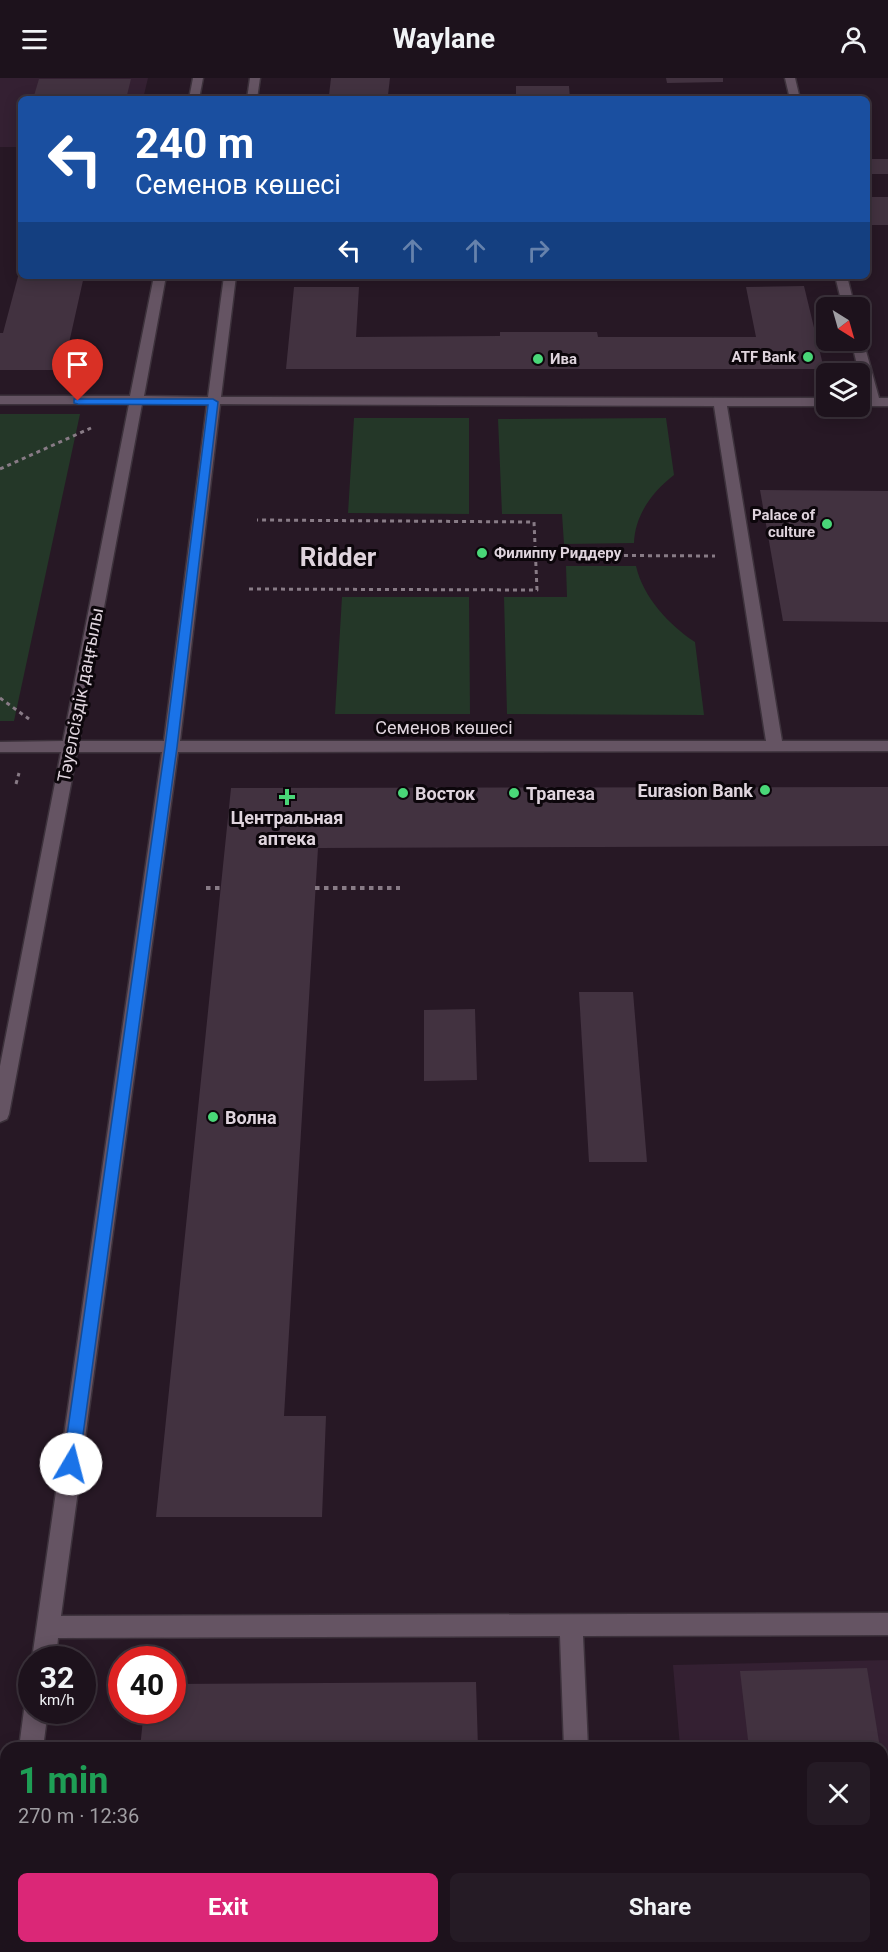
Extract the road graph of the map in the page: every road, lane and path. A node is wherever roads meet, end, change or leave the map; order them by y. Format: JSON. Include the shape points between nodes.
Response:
{"nodes":[{"id":1,"x":198,"y":78,"type":"edge"},
{"id":2,"x":255,"y":78,"type":"edge"},
{"id":3,"x":790,"y":78,"type":"edge"},
{"id":4,"x":195,"y":96,"type":"edge"},
{"id":5,"x":252,"y":96,"type":"edge"},
{"id":6,"x":794,"y":96,"type":"edge"},
{"id":7,"x":159,"y":279,"type":"edge"},
{"id":8,"x":230,"y":279,"type":"edge"},
{"id":9,"x":842,"y":279,"type":"edge"},
{"id":10,"x":846,"y":297,"type":"edge"},
{"id":11,"x":0,"y":400,"type":"edge"},
{"id":12,"x":136,"y":402,"type":"junction"},
{"id":13,"x":213,"y":402,"type":"junction"},
{"id":14,"x":720,"y":402,"type":"junction"},
{"id":15,"x":816,"y":402,"type":"edge"},
{"id":16,"x":870,"y":402,"type":"edge"},
{"id":17,"x":888,"y":402,"type":"edge"},
{"id":18,"x":91,"y":427,"type":"dead end"},
{"id":19,"x":0,"y":469,"type":"edge"},
{"id":20,"x":256,"y":520,"type":"dead end"},
{"id":21,"x":536,"y":555,"type":"junction"},
{"id":22,"x":744,"y":557,"type":"junction"},
{"id":23,"x":249,"y":589,"type":"dead end"},
{"id":24,"x":0,"y":698,"type":"edge"},
{"id":25,"x":29,"y":719,"type":"dead end"},
{"id":26,"x":775,"y":746,"type":"junction"},
{"id":27,"x":888,"y":746,"type":"edge"},
{"id":28,"x":0,"y":747,"type":"edge"},
{"id":29,"x":70,"y":747,"type":"junction"},
{"id":30,"x":171,"y":747,"type":"junction"},
{"id":31,"x":206,"y":888,"type":"dead end"},
{"id":32,"x":220,"y":888,"type":"dead end"},
{"id":33,"x":315,"y":888,"type":"dead end"},
{"id":34,"x":400,"y":888,"type":"dead end"},
{"id":35,"x":0,"y":1114,"type":"edge"},
{"id":36,"x":571,"y":1624,"type":"junction"},
{"id":37,"x":888,"y":1624,"type":"edge"},
{"id":38,"x":48,"y":1627,"type":"junction"},
{"id":39,"x":46,"y":1646,"type":"edge"},
{"id":40,"x":34,"y":1724,"type":"edge"},
{"id":41,"x":32,"y":1742,"type":"edge"},
{"id":42,"x":576,"y":1742,"type":"edge"}],
"edges":[{"from":1,"to":4,"type":"street"},
{"from":2,"to":5,"type":"street"},
{"from":3,"to":6,"type":"street"},
{"from":7,"to":12,"type":"street","name":"Тәуелсіздік даңғылы"},
{"from":8,"to":13,"type":"street"},
{"from":9,"to":10,"type":"street"},
{"from":11,"to":12,"type":"street"},
{"from":12,"to":13,"type":"street"},
{"from":12,"to":29,"type":"street","name":"Тәуелсіздік даңғылы"},
{"from":13,"to":14,"type":"street"},
{"from":13,"to":30,"type":"street"},
{"from":14,"to":15,"type":"street"},
{"from":14,"to":22,"type":"street"},
{"from":16,"to":17,"type":"street"},
{"from":18,"to":19,"type":"path"},
{"from":20,"to":21,"type":"path","via":[[534,522]]},
{"from":21,"to":22,"type":"path"},
{"from":21,"to":23,"type":"path","via":[[537,590]]},
{"from":22,"to":26,"type":"street"},
{"from":24,"to":25,"type":"path"},
{"from":26,"to":27,"type":"street","name":"Семенов көшесі"},
{"from":26,"to":30,"type":"street","name":"Семенов көшесі"},
{"from":28,"to":29,"type":"street","name":"Семенов көшесі"},
{"from":29,"to":30,"type":"street","name":"Семенов көшесі"},
{"from":29,"to":35,"type":"street","name":"Тәуелсіздік даңғылы"},
{"from":30,"to":38,"type":"street"},
{"from":31,"to":32,"type":"path"},
{"from":33,"to":34,"type":"path"},
{"from":36,"to":37,"type":"street"},
{"from":36,"to":38,"type":"street"},
{"from":36,"to":42,"type":"street"},
{"from":38,"to":39,"type":"street"},
{"from":40,"to":41,"type":"street"}]}
